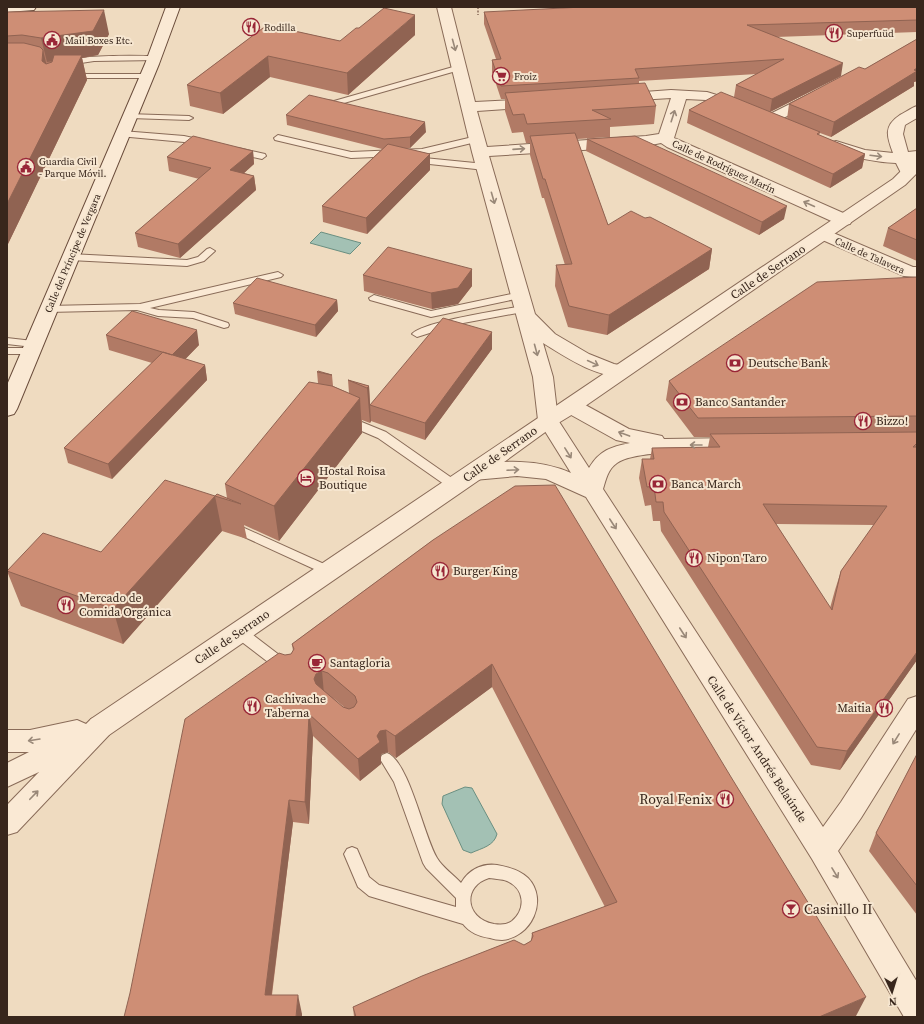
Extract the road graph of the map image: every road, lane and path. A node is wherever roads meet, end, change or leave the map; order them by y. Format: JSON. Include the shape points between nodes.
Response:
{"nodes":[{"id":1,"x":29,"y":7,"type":"edge"},
{"id":2,"x":173,"y":7,"type":"edge"},
{"id":3,"x":444,"y":7,"type":"edge"},
{"id":4,"x":478,"y":7,"type":"edge"},
{"id":5,"x":7,"y":8,"type":"edge"},
{"id":6,"x":478,"y":15,"type":"dead end"},
{"id":7,"x":154,"y":58,"type":"junction"},
{"id":8,"x":60,"y":64,"type":"edge"},
{"id":9,"x":460,"y":67,"type":"junction"},
{"id":10,"x":61,"y":76,"type":"edge"},
{"id":11,"x":147,"y":76,"type":"junction"},
{"id":12,"x":824,"y":91,"type":"edge"},
{"id":13,"x":680,"y":94,"type":"junction"},
{"id":14,"x":607,"y":98,"type":"edge"},
{"id":15,"x":314,"y":99,"type":"edge"},
{"id":16,"x":551,"y":102,"type":"edge"},
{"id":17,"x":470,"y":107,"type":"junction"},
{"id":18,"x":917,"y":111,"type":"edge"},
{"id":19,"x":130,"y":116,"type":"junction"},
{"id":20,"x":189,"y":118,"type":"dead end"},
{"id":21,"x":772,"y":119,"type":"junction"},
{"id":22,"x":786,"y":126,"type":"edge"},
{"id":23,"x":122,"y":134,"type":"junction"},
{"id":24,"x":666,"y":137,"type":"junction"},
{"id":25,"x":278,"y":138,"type":"dead end"},
{"id":26,"x":821,"y":140,"type":"edge"},
{"id":27,"x":212,"y":145,"type":"edge"},
{"id":28,"x":226,"y":148,"type":"edge"},
{"id":29,"x":481,"y":153,"type":"junction"},
{"id":30,"x":262,"y":156,"type":"dead end"},
{"id":31,"x":400,"y":161,"type":"edge"},
{"id":32,"x":910,"y":169,"type":"edge"},
{"id":33,"x":844,"y":220,"type":"junction"},
{"id":34,"x":824,"y":234,"type":"junction"},
{"id":35,"x":210,"y":251,"type":"dead end"},
{"id":36,"x":70,"y":257,"type":"junction"},
{"id":37,"x":278,"y":275,"type":"dead end"},
{"id":38,"x":915,"y":277,"type":"edge"},
{"id":39,"x":374,"y":298,"type":"edge"},
{"id":40,"x":140,"y":307,"type":"junction"},
{"id":41,"x":524,"y":307,"type":"junction"},
{"id":42,"x":48,"y":310,"type":"junction"},
{"id":43,"x":224,"y":325,"type":"dead end"},
{"id":44,"x":417,"y":334,"type":"dead end"},
{"id":45,"x":7,"y":341,"type":"edge"},
{"id":46,"x":32,"y":348,"type":"junction"},
{"id":47,"x":7,"y":351,"type":"edge"},
{"id":48,"x":622,"y":371,"type":"junction"},
{"id":49,"x":571,"y":406,"type":"junction"},
{"id":50,"x":7,"y":410,"type":"edge"},
{"id":51,"x":339,"y":416,"type":"edge"},
{"id":52,"x":548,"y":420,"type":"junction"},
{"id":53,"x":753,"y":444,"type":"edge"},
{"id":54,"x":676,"y":445,"type":"junction"},
{"id":55,"x":474,"y":474,"type":"junction"},
{"id":56,"x":455,"y":486,"type":"junction"},
{"id":57,"x":592,"y":491,"type":"junction"},
{"id":58,"x":221,"y":521,"type":"dead end"},
{"id":59,"x":329,"y":571,"type":"junction"},
{"id":60,"x":239,"y":632,"type":"junction"},
{"id":61,"x":289,"y":671,"type":"edge"},
{"id":62,"x":917,"y":706,"type":"edge"},
{"id":63,"x":100,"y":727,"type":"junction"},
{"id":64,"x":7,"y":741,"type":"edge"},
{"id":65,"x":387,"y":759,"type":"edge"},
{"id":66,"x":7,"y":776,"type":"edge"},
{"id":67,"x":7,"y":823,"type":"edge"},
{"id":68,"x":822,"y":850,"type":"junction"},
{"id":69,"x":352,"y":854,"type":"dead end"},
{"id":70,"x":463,"y":895,"type":"junction"},
{"id":71,"x":468,"y":918,"type":"junction"},
{"id":72,"x":917,"y":1010,"type":"edge"}],
"edges":[{"from":1,"to":5,"type":"street"},
{"from":2,"to":7,"type":"street","name":"Calle del Príncipe de Vergara"},
{"from":3,"to":9,"type":"street","one_way":true},
{"from":4,"to":6,"type":"path"},
{"from":7,"to":8,"type":"lane","via":[[94,59]]},
{"from":7,"to":11,"type":"street","name":"Calle del Príncipe de Vergara"},
{"from":9,"to":15,"type":"lane","via":[[334,104]]},
{"from":9,"to":17,"type":"street"},
{"from":10,"to":11,"type":"lane"},
{"from":11,"to":19,"type":"street","name":"Calle del Príncipe de Vergara"},
{"from":12,"to":21,"type":"street"},
{"from":13,"to":14,"type":"street"},
{"from":13,"to":21,"type":"street","via":[[714,97]]},
{"from":24,"to":13,"type":"street","one_way":true},
{"from":16,"to":17,"type":"street"},
{"from":17,"to":29,"type":"street"},
{"from":18,"to":32,"type":"street","via":[[898,123],[895,134]]},
{"from":19,"to":20,"type":"lane"},
{"from":19,"to":23,"type":"street","name":"Calle del Príncipe de Vergara"},
{"from":21,"to":22,"type":"street"},
{"from":23,"to":27,"type":"lane","via":[[184,138]]},
{"from":23,"to":36,"type":"street","name":"Calle del Príncipe de Vergara"},
{"from":29,"to":24,"type":"street","name":"Calle de Rodríguez Marín","one_way":true,"via":[[646,141]]},
{"from":33,"to":24,"type":"street","name":"Calle de Rodríguez Marín","one_way":true,"via":[[673,144]]},
{"from":25,"to":29,"type":"lane","via":[[351,155]]},
{"from":26,"to":32,"type":"street","one_way":true},
{"from":28,"to":30,"type":"lane"},
{"from":29,"to":31,"type":"lane"},
{"from":29,"to":41,"type":"street","one_way":true},
{"from":32,"to":33,"type":"street","name":"Calle de Serrano"},
{"from":33,"to":34,"type":"street","name":"Calle de Serrano"},
{"from":34,"to":38,"type":"street","name":"Calle de Talavera"},
{"from":34,"to":48,"type":"street","name":"Calle de Serrano"},
{"from":35,"to":36,"type":"lane","via":[[201,259],[187,263]]},
{"from":36,"to":42,"type":"street","name":"Calle del Príncipe de Vergara"},
{"from":37,"to":40,"type":"lane"},
{"from":39,"to":41,"type":"lane","via":[[430,314]]},
{"from":40,"to":42,"type":"lane"},
{"from":40,"to":43,"type":"lane","via":[[158,313],[194,316]]},
{"from":41,"to":44,"type":"lane","via":[[469,318]]},
{"from":41,"to":48,"type":"street","one_way":true,"via":[[548,338],[582,358],[611,370]]},
{"from":41,"to":52,"type":"street","one_way":true,"via":[[543,377]]},
{"from":42,"to":46,"type":"street","name":"Calle del Príncipe de Vergara"},
{"from":45,"to":46,"type":"lane"},
{"from":46,"to":47,"type":"lane"},
{"from":46,"to":50,"type":"street","name":"Calle del Príncipe de Vergara"},
{"from":48,"to":49,"type":"street","name":"Calle de Serrano"},
{"from":49,"to":52,"type":"street","name":"Calle de Serrano"},
{"from":54,"to":49,"type":"street","one_way":true,"via":[[623,435]]},
{"from":51,"to":56,"type":"lane","via":[[382,435]]},
{"from":52,"to":55,"type":"street","name":"Calle de Serrano"},
{"from":52,"to":57,"type":"street","name":"Calle de Víctor Andrés Belaúnde","one_way":true},
{"from":53,"to":54,"type":"street","one_way":true},
{"from":54,"to":57,"type":"street","via":[[629,450],[611,456],[598,470]]},
{"from":55,"to":56,"type":"street","name":"Calle de Serrano"},
{"from":55,"to":57,"type":"street","one_way":true,"via":[[517,469],[550,472]]},
{"from":56,"to":59,"type":"street","name":"Calle de Serrano"},
{"from":57,"to":68,"type":"street","name":"Calle de Víctor Andrés Belaúnde","one_way":true},
{"from":58,"to":59,"type":"lane"},
{"from":59,"to":60,"type":"street","name":"Calle de Serrano"},
{"from":60,"to":61,"type":"lane"},
{"from":60,"to":63,"type":"street","name":"Calle de Serrano"},
{"from":62,"to":68,"type":"street","one_way":true,"via":[[851,810]]},
{"from":63,"to":64,"type":"street","one_way":true,"via":[[30,741]]},
{"from":63,"to":66,"type":"street"},
{"from":67,"to":63,"type":"street","one_way":true},
{"from":65,"to":70,"type":"lane","via":[[400,780],[431,862]]},
{"from":68,"to":72,"type":"street","name":"Calle de Víctor Andrés Belaúnde","one_way":true},
{"from":69,"to":71,"type":"lane","via":[[363,882],[375,891]]},
{"from":70,"to":71,"type":"lane","via":[[463,907]]},
{"from":70,"to":71,"type":"lane","via":[[468,884],[477,875],[489,871],[503,871],[514,875],[524,884],[530,895],[530,907],[526,918],[508,938],[478,927]]}]}
